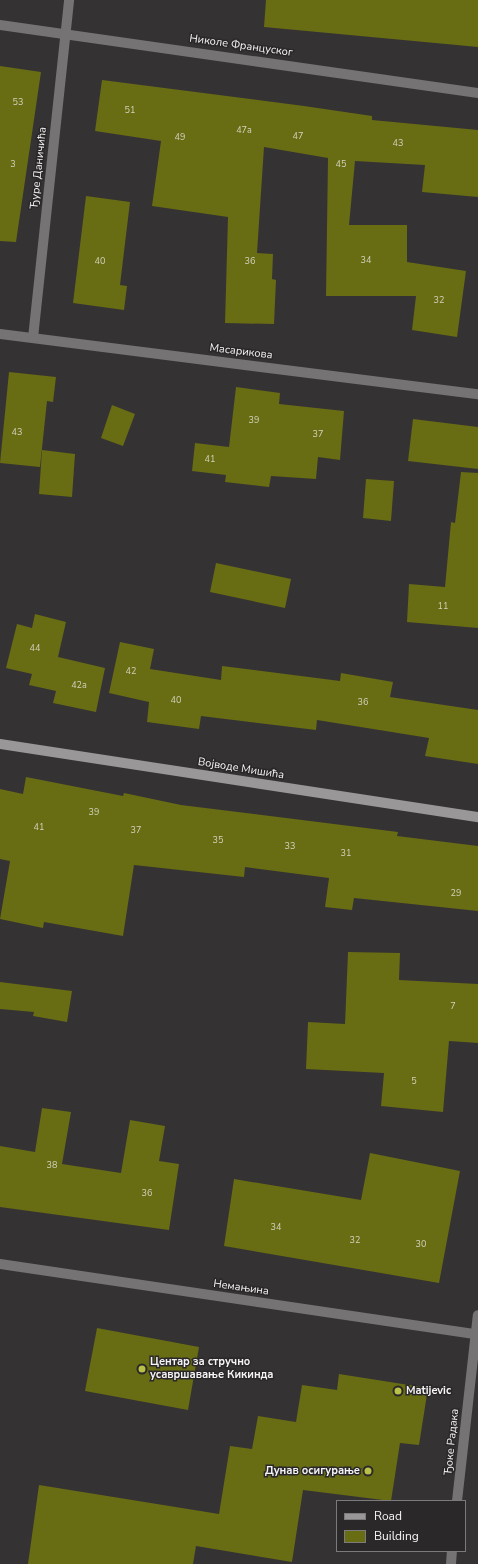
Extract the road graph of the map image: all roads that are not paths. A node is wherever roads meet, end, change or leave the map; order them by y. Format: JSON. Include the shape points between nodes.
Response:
{"nodes":[{"id":1,"x":69,"y":0,"type":"edge"},
{"id":2,"x":0,"y":25,"type":"edge"},
{"id":3,"x":65,"y":33,"type":"junction"},
{"id":4,"x":478,"y":93,"type":"edge"},
{"id":5,"x":0,"y":334,"type":"edge"},
{"id":6,"x":34,"y":338,"type":"junction"},
{"id":7,"x":478,"y":394,"type":"edge"},
{"id":8,"x":0,"y":744,"type":"edge"},
{"id":9,"x":478,"y":817,"type":"edge"},
{"id":10,"x":0,"y":1264,"type":"edge"},
{"id":11,"x":478,"y":1314,"type":"edge"},
{"id":12,"x":477,"y":1335,"type":"edge"},
{"id":13,"x":458,"y":1500,"type":"edge"},
{"id":14,"x":452,"y":1552,"type":"edge"},
{"id":15,"x":451,"y":1564,"type":"edge"}],
"edges":[{"from":1,"to":3,"type":"street","name":"Ђуре Даничића"},
{"from":2,"to":3,"type":"street","name":"Николе Француског"},
{"from":3,"to":4,"type":"street","name":"Николе Француског"},
{"from":3,"to":6,"type":"street","name":"Ђуре Даничића"},
{"from":5,"to":6,"type":"street","name":"Масарикова"},
{"from":6,"to":7,"type":"street","name":"Масарикова"},
{"from":8,"to":9,"type":"street","name":"Војводе Мишића"},
{"from":10,"to":12,"type":"street","name":"Немањина"},
{"from":11,"to":12,"type":"street","name":"Ђоке Радака"},
{"from":12,"to":13,"type":"street","name":"Ђоке Радака"},
{"from":14,"to":15,"type":"street"}]}
